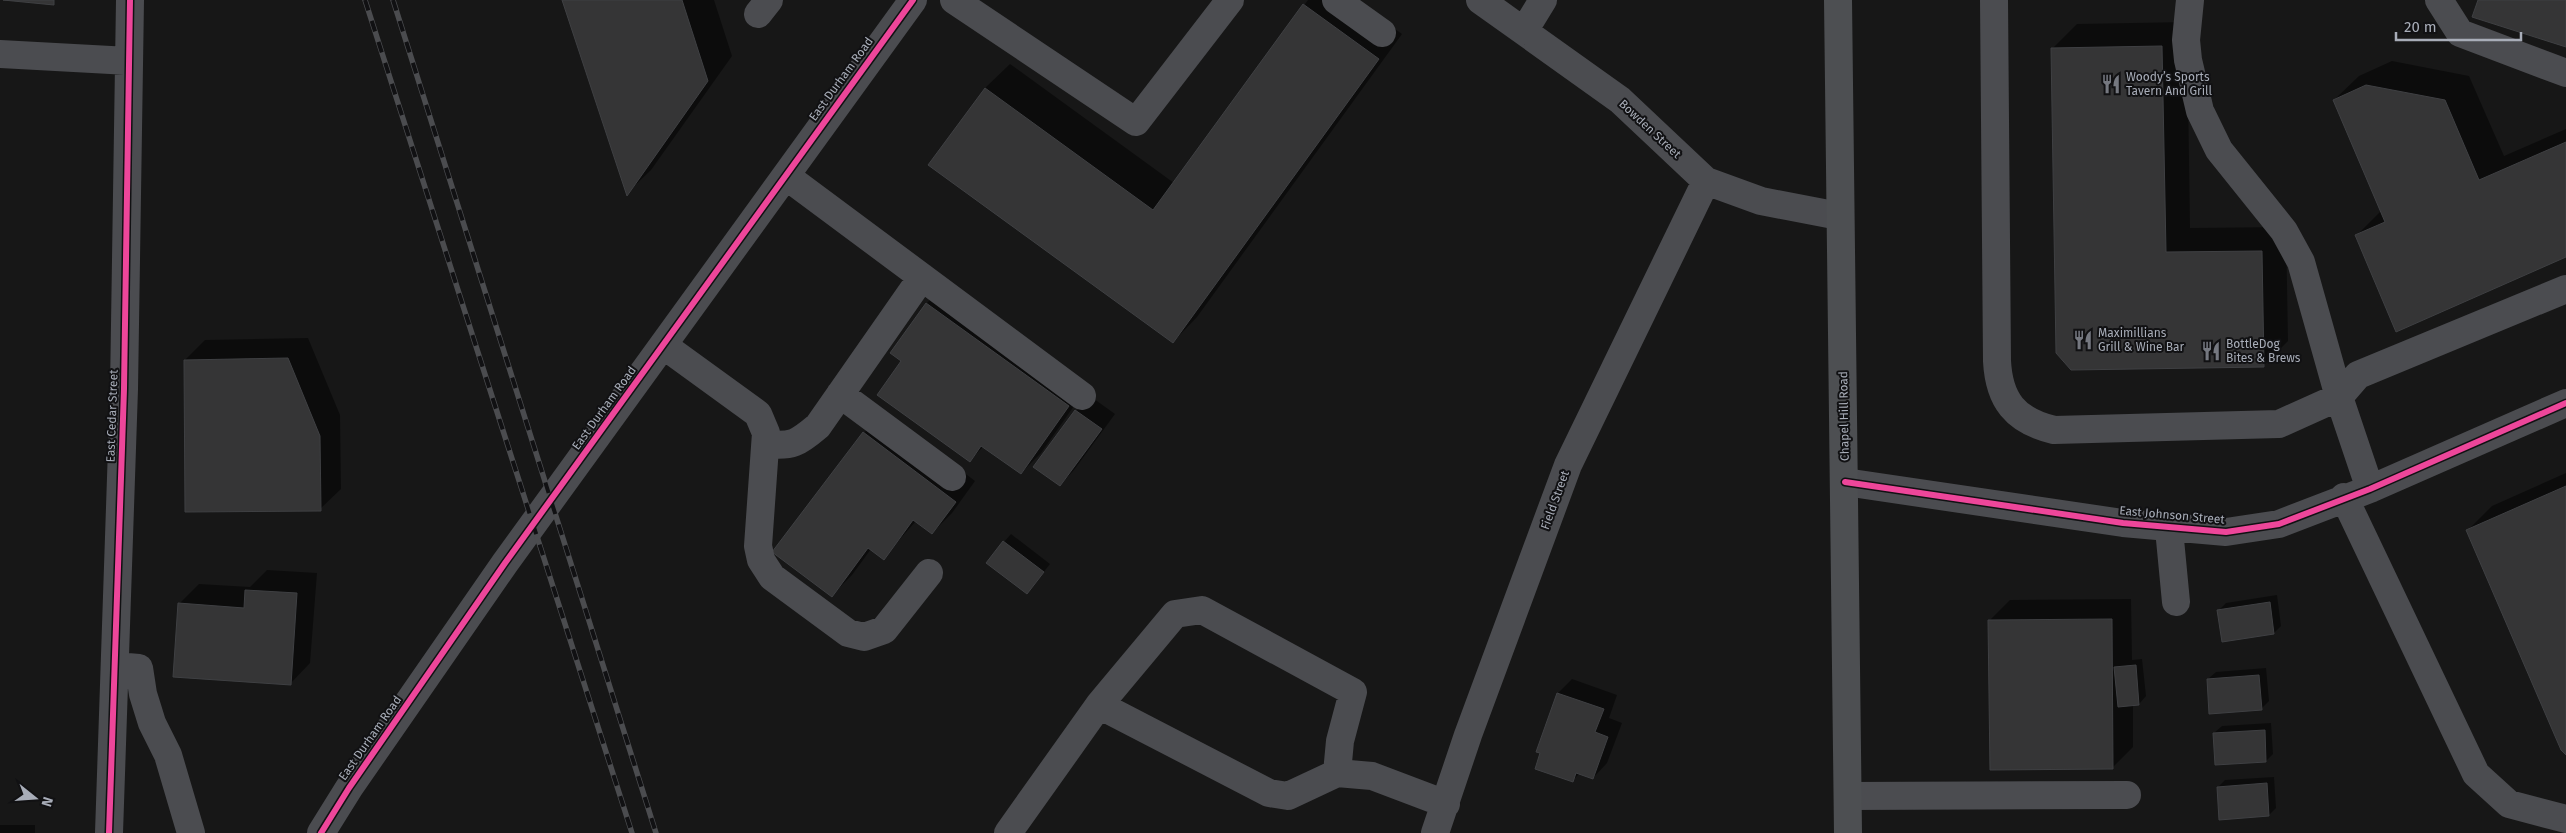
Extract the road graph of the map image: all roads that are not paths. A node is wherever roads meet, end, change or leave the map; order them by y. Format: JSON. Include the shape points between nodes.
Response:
{"nodes":[{"id":1,"x":130,"y":0,"type":"edge"},
{"id":2,"x":913,"y":0,"type":"edge"},
{"id":3,"x":954,"y":0,"type":"edge"},
{"id":4,"x":1230,"y":0,"type":"edge"},
{"id":5,"x":1336,"y":0,"type":"edge"},
{"id":6,"x":1480,"y":0,"type":"edge"},
{"id":7,"x":1543,"y":0,"type":"edge"},
{"id":8,"x":1838,"y":0,"type":"edge"},
{"id":9,"x":1994,"y":0,"type":"edge"},
{"id":10,"x":2190,"y":0,"type":"edge"},
{"id":11,"x":2439,"y":0,"type":"edge"},
{"id":12,"x":1524,"y":32,"type":"junction"},
{"id":13,"x":1382,"y":33,"type":"dead end"},
{"id":14,"x":0,"y":54,"type":"edge"},
{"id":15,"x":129,"y":61,"type":"junction"},
{"id":16,"x":2566,"y":73,"type":"edge"},
{"id":17,"x":786,"y":176,"type":"junction"},
{"id":18,"x":1706,"y":180,"type":"junction"},
{"id":19,"x":1839,"y":216,"type":"junction"},
{"id":20,"x":922,"y":277,"type":"junction"},
{"id":21,"x":2566,"y":289,"type":"edge"},
{"id":22,"x":663,"y":345,"type":"junction"},
{"id":23,"x":840,"y":394,"type":"junction"},
{"id":24,"x":1082,"y":396,"type":"dead end"},
{"id":25,"x":2339,"y":398,"type":"junction"},
{"id":26,"x":2566,"y":403,"type":"edge"},
{"id":27,"x":766,"y":444,"type":"junction"},
{"id":28,"x":952,"y":477,"type":"dead end"},
{"id":29,"x":1845,"y":482,"type":"junction"},
{"id":30,"x":2370,"y":489,"type":"junction"},
{"id":31,"x":2344,"y":497,"type":"junction"},
{"id":32,"x":2169,"y":529,"type":"junction"},
{"id":33,"x":929,"y":573,"type":"dead end"},
{"id":34,"x":2176,"y":602,"type":"dead end"},
{"id":35,"x":114,"y":666,"type":"junction"},
{"id":36,"x":1099,"y":705,"type":"junction"},
{"id":37,"x":1338,"y":772,"type":"junction"},
{"id":38,"x":2127,"y":794,"type":"dead end"},
{"id":39,"x":1848,"y":796,"type":"junction"},
{"id":40,"x":1446,"y":804,"type":"junction"},
{"id":41,"x":2566,"y":819,"type":"edge"},
{"id":42,"x":109,"y":833,"type":"edge"},
{"id":43,"x":190,"y":833,"type":"edge"},
{"id":44,"x":321,"y":833,"type":"edge"},
{"id":45,"x":1008,"y":833,"type":"edge"},
{"id":46,"x":1435,"y":833,"type":"edge"},
{"id":47,"x":1848,"y":833,"type":"edge"}],
"edges":[{"from":1,"to":15,"type":"street","name":"East Cedar Street"},
{"from":2,"to":17,"type":"street","name":"East Durham Road"},
{"from":3,"to":4,"type":"street","via":[[1136,122]]},
{"from":5,"to":13,"type":"street"},
{"from":6,"to":12,"type":"street","name":"Bowden Street"},
{"from":7,"to":12,"type":"street"},
{"from":8,"to":19,"type":"main road","name":"Chapel Hill Road"},
{"from":9,"to":25,"type":"street","via":[[1997,361],[1998,379],[2006,402],[2027,420],[2054,430],[2279,424]]},
{"from":10,"to":25,"type":"street","via":[[2186,40],[2200,110],[2219,150],[2284,231],[2302,262]]},
{"from":11,"to":16,"type":"street","via":[[2460,33]]},
{"from":12,"to":18,"type":"street","name":"Bowden Street","via":[[1620,100]]},
{"from":14,"to":15,"type":"street"},
{"from":15,"to":35,"type":"street","name":"East Cedar Street","via":[[124,389]]},
{"from":17,"to":20,"type":"street"},
{"from":17,"to":22,"type":"street","name":"East Durham Road"},
{"from":18,"to":19,"type":"street","name":"Bowden Street","via":[[1761,201]]},
{"from":18,"to":40,"type":"street","name":"Field Street","via":[[1568,465],[1471,726]]},
{"from":19,"to":29,"type":"main road","name":"Chapel Hill Road"},
{"from":20,"to":23,"type":"street"},
{"from":20,"to":24,"type":"street"},
{"from":21,"to":25,"type":"street","via":[[2358,374]]},
{"from":22,"to":27,"type":"street","via":[[758,414],[766,433]]},
{"from":22,"to":44,"type":"street","name":"East Durham Road","via":[[499,571]]},
{"from":23,"to":27,"type":"street","via":[[818,426],[805,437],[786,446]]},
{"from":23,"to":28,"type":"street"},
{"from":25,"to":30,"type":"street"},
{"from":26,"to":30,"type":"street","name":"East Johnson Street"},
{"from":27,"to":33,"type":"street","via":[[758,546],[761,560],[772,577],[848,633],[864,637],[884,630]]},
{"from":29,"to":32,"type":"street","name":"East Johnson Street"},
{"from":29,"to":39,"type":"main road","name":"Chapel Hill Road"},
{"from":30,"to":31,"type":"street","name":"East Johnson Street"},
{"from":31,"to":32,"type":"street","name":"East Johnson Street","via":[[2279,524],[2226,532]]},
{"from":31,"to":41,"type":"street","via":[[2476,774],[2509,804]]},
{"from":32,"to":34,"type":"street"},
{"from":35,"to":42,"type":"street","name":"East Cedar Street"},
{"from":35,"to":43,"type":"street","via":[[139,668],[152,723],[168,755]]},
{"from":36,"to":37,"type":"street","via":[[1269,793],[1288,796]]},
{"from":36,"to":37,"type":"street","via":[[1175,614],[1202,610],[1353,692],[1340,742]]},
{"from":36,"to":45,"type":"street"},
{"from":37,"to":40,"type":"street","via":[[1372,776]]},
{"from":38,"to":39,"type":"street"},
{"from":39,"to":47,"type":"main road","name":"Chapel Hill Road"},
{"from":40,"to":46,"type":"street","name":"Field Street"}]}
